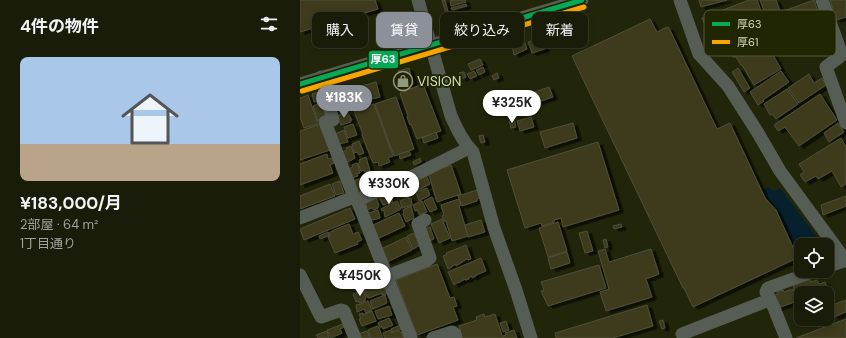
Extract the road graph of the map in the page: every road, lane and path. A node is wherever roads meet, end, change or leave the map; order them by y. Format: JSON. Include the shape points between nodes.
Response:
{"nodes":[{"id":1,"x":418,"y":0,"type":"edge"},
{"id":2,"x":582,"y":0,"type":"edge"},
{"id":3,"x":680,"y":0,"type":"edge"},
{"id":4,"x":822,"y":0,"type":"edge"},
{"id":5,"x":826,"y":10,"type":"edge"},
{"id":6,"x":422,"y":12,"type":"edge"},
{"id":7,"x":836,"y":38,"type":"edge"},
{"id":8,"x":432,"y":44,"type":"edge"},
{"id":9,"x":418,"y":48,"type":"edge"},
{"id":10,"x":432,"y":48,"type":"edge"},
{"id":11,"x":321,"y":78,"type":"junction"},
{"id":12,"x":300,"y":84,"type":"edge"},
{"id":13,"x":846,"y":123,"type":"edge"},
{"id":14,"x":469,"y":148,"type":"junction"},
{"id":15,"x":355,"y":198,"type":"junction"},
{"id":16,"x":300,"y":218,"type":"edge"},
{"id":17,"x":419,"y":224,"type":"dead end"},
{"id":18,"x":824,"y":238,"type":"edge"},
{"id":19,"x":834,"y":252,"type":"edge"},
{"id":20,"x":846,"y":260,"type":"edge"},
{"id":21,"x":834,"y":264,"type":"edge"},
{"id":22,"x":300,"y":275,"type":"edge"},
{"id":23,"x":387,"y":276,"type":"junction"},
{"id":24,"x":796,"y":278,"type":"edge"},
{"id":25,"x":769,"y":300,"type":"junction"},
{"id":26,"x":682,"y":334,"type":"dead end"},
{"id":27,"x":355,"y":338,"type":"edge"},
{"id":28,"x":411,"y":338,"type":"edge"},
{"id":29,"x":433,"y":338,"type":"edge"},
{"id":30,"x":456,"y":338,"type":"edge"},
{"id":31,"x":531,"y":338,"type":"edge"},
{"id":32,"x":786,"y":338,"type":"edge"}],
"edges":[{"from":1,"to":6,"type":"street"},
{"from":2,"to":8,"type":"street"},
{"from":3,"to":18,"type":"street","via":[[700,54],[728,86]]},
{"from":4,"to":5,"type":"street"},
{"from":7,"to":13,"type":"street","via":[[842,55],[826,67]]},
{"from":9,"to":11,"type":"street"},
{"from":10,"to":14,"type":"street","via":[[451,116],[456,129]]},
{"from":11,"to":12,"type":"street"},
{"from":11,"to":15,"type":"street","via":[[333,120],[325,122]]},
{"from":14,"to":15,"type":"street","via":[[409,178]]},
{"from":14,"to":31,"type":"street","via":[[473,152],[494,228]]},
{"from":15,"to":16,"type":"street"},
{"from":15,"to":23,"type":"street"},
{"from":17,"to":23,"type":"street","via":[[430,258]]},
{"from":19,"to":20,"type":"street"},
{"from":20,"to":21,"type":"street"},
{"from":22,"to":27,"type":"street","via":[[321,317],[344,311]]},
{"from":23,"to":28,"type":"street"},
{"from":24,"to":25,"type":"street","via":[[768,288],[766,292]]},
{"from":25,"to":26,"type":"street"},
{"from":25,"to":32,"type":"street"},
{"from":29,"to":30,"type":"street","via":[[452,332]]}]}
